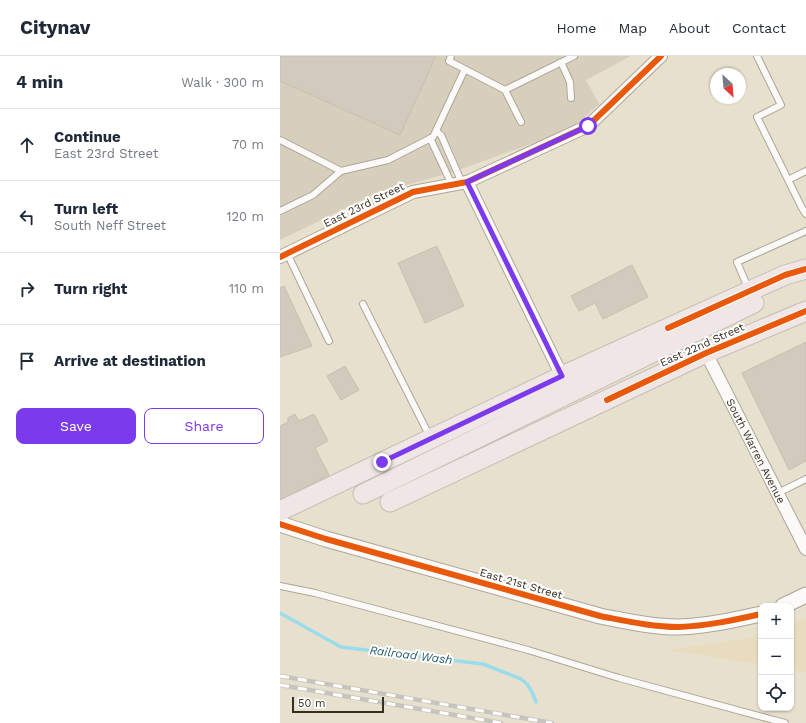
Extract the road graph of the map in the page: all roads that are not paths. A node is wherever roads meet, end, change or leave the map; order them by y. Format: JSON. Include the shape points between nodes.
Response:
{"nodes":[{"id":1,"x":451,"y":56,"type":"edge"},
{"id":2,"x":574,"y":56,"type":"edge"},
{"id":3,"x":661,"y":56,"type":"edge"},
{"id":4,"x":757,"y":56,"type":"edge"},
{"id":5,"x":561,"y":62,"type":"junction"},
{"id":6,"x":465,"y":69,"type":"junction"},
{"id":7,"x":505,"y":90,"type":"junction"},
{"id":8,"x":571,"y":98,"type":"dead end"},
{"id":9,"x":521,"y":122,"type":"dead end"},
{"id":10,"x":436,"y":131,"type":"junction"},
{"id":11,"x":430,"y":138,"type":"junction"},
{"id":12,"x":280,"y":140,"type":"edge"},
{"id":13,"x":341,"y":171,"type":"junction"},
{"id":14,"x":806,"y":171,"type":"edge"},
{"id":15,"x":788,"y":180,"type":"junction"},
{"id":16,"x":460,"y":183,"type":"junction"},
{"id":17,"x":280,"y":211,"type":"edge"},
{"id":18,"x":806,"y":214,"type":"edge"},
{"id":19,"x":806,"y":231,"type":"edge"},
{"id":20,"x":283,"y":255,"type":"edge"},
{"id":21,"x":806,"y":269,"type":"edge"},
{"id":22,"x":806,"y":278,"type":"edge"},
{"id":23,"x":749,"y":291,"type":"junction"},
{"id":24,"x":363,"y":304,"type":"dead end"},
{"id":25,"x":806,"y":311,"type":"edge"},
{"id":26,"x":328,"y":341,"type":"dead end"},
{"id":27,"x":706,"y":353,"type":"junction"},
{"id":28,"x":562,"y":376,"type":"junction"},
{"id":29,"x":431,"y":439,"type":"junction"},
{"id":30,"x":806,"y":479,"type":"edge"},
{"id":31,"x":778,"y":493,"type":"junction"},
{"id":32,"x":363,"y":494,"type":"dead end"},
{"id":33,"x":390,"y":502,"type":"dead end"},
{"id":34,"x":280,"y":511,"type":"edge"},
{"id":35,"x":280,"y":524,"type":"edge"},
{"id":36,"x":806,"y":549,"type":"edge"},
{"id":37,"x":280,"y":586,"type":"edge"},
{"id":38,"x":806,"y":595,"type":"edge"},
{"id":39,"x":789,"y":603,"type":"edge"},
{"id":40,"x":758,"y":615,"type":"edge"},
{"id":41,"x":785,"y":723,"type":"edge"}],
"edges":[{"from":1,"to":6,"type":"lane","via":[[449,61]]},
{"from":2,"to":5,"type":"lane"},
{"from":3,"to":16,"type":"street","name":"East 23rd Street","via":[[588,126]]},
{"from":4,"to":15,"type":"lane","via":[[781,105],[757,116]]},
{"from":5,"to":7,"type":"lane"},
{"from":5,"to":8,"type":"lane","via":[[570,82]]},
{"from":6,"to":7,"type":"lane"},
{"from":6,"to":10,"type":"lane"},
{"from":7,"to":9,"type":"lane"},
{"from":10,"to":11,"type":"lane"},
{"from":10,"to":16,"type":"lane","via":[[441,135]]},
{"from":11,"to":13,"type":"lane","via":[[388,160]]},
{"from":11,"to":16,"type":"lane"},
{"from":12,"to":13,"type":"lane"},
{"from":13,"to":17,"type":"lane","via":[[313,195]]},
{"from":14,"to":15,"type":"lane"},
{"from":15,"to":18,"type":"lane"},
{"from":16,"to":20,"type":"street","name":"East 23rd Street","via":[[413,192]]},
{"from":16,"to":28,"type":"street"},
{"from":19,"to":23,"type":"lane","via":[[737,262]]},
{"from":20,"to":26,"type":"lane"},
{"from":21,"to":23,"type":"main road","via":[[784,275]]},
{"from":22,"to":32,"type":"main road","name":"East 22nd Street"},
{"from":23,"to":28,"type":"main road"},
{"from":24,"to":29,"type":"lane"},
{"from":25,"to":27,"type":"main road","name":"East 22nd Street"},
{"from":27,"to":31,"type":"street","name":"South Warren Avenue"},
{"from":27,"to":33,"type":"main road","name":"East 22nd Street"},
{"from":28,"to":29,"type":"main road"},
{"from":29,"to":34,"type":"main road"},
{"from":30,"to":31,"type":"lane"},
{"from":31,"to":36,"type":"street","name":"South Warren Avenue"},
{"from":35,"to":40,"type":"street","name":"East 21st Street","via":[[592,614],[629,622],[679,627],[720,623]]},
{"from":37,"to":41,"type":"lane","via":[[528,650],[619,678]]},
{"from":38,"to":39,"type":"street"}]}
